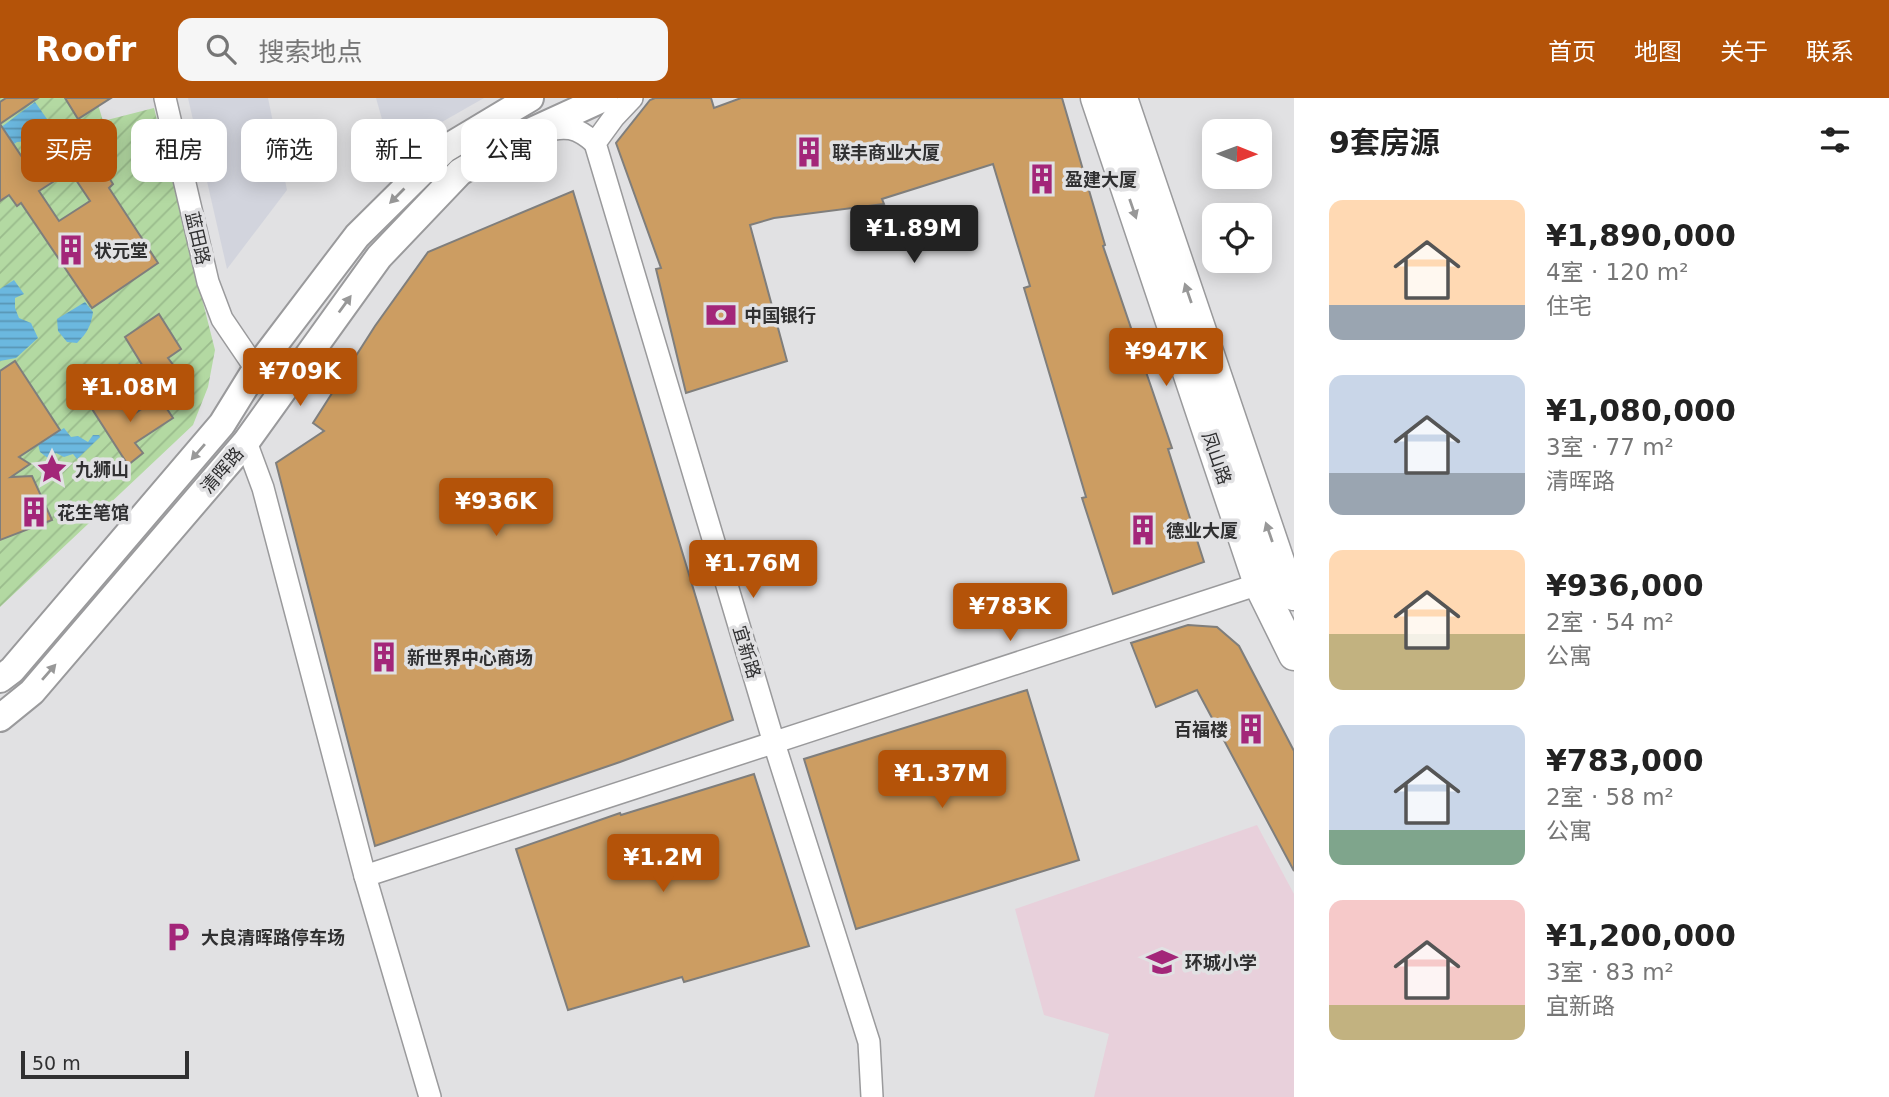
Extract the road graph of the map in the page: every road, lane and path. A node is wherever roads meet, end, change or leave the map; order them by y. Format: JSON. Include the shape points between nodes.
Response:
{"nodes":[{"id":1,"x":165,"y":98,"type":"edge"},
{"id":2,"x":530,"y":98,"type":"edge"},
{"id":3,"x":604,"y":98,"type":"edge"},
{"id":4,"x":632,"y":98,"type":"edge"},
{"id":5,"x":1096,"y":98,"type":"edge"},
{"id":6,"x":1122,"y":98,"type":"edge"},
{"id":7,"x":557,"y":119,"type":"edge"},
{"id":8,"x":557,"y":128,"type":"edge"},
{"id":9,"x":595,"y":144,"type":"junction"},
{"id":10,"x":461,"y":171,"type":"edge"},
{"id":11,"x":256,"y":369,"type":"junction"},
{"id":12,"x":246,"y":442,"type":"junction"},
{"id":13,"x":1282,"y":579,"type":"edge"},
{"id":14,"x":1294,"y":655,"type":"edge"},
{"id":15,"x":0,"y":679,"type":"edge"},
{"id":16,"x":0,"y":718,"type":"edge"},
{"id":17,"x":774,"y":743,"type":"junction"},
{"id":18,"x":365,"y":876,"type":"junction"},
{"id":19,"x":430,"y":1097,"type":"edge"},
{"id":20,"x":872,"y":1097,"type":"edge"}],
"edges":[{"from":1,"to":11,"type":"street","name":"蓝田路","via":[[208,282],[222,319]]},
{"from":2,"to":11,"type":"street","name":"清晖路","one_way":true,"via":[[445,149],[417,176],[357,236]]},
{"from":3,"to":7,"type":"street","name":"清晖路"},
{"from":4,"to":9,"type":"street"},
{"from":5,"to":13,"type":"main road","name":"凤山路","one_way":true},
{"from":13,"to":6,"type":"main road","name":"凤山路","one_way":true},
{"from":8,"to":9,"type":"street","via":[[582,131]]},
{"from":9,"to":17,"type":"street","name":"宜新路"},
{"from":12,"to":10,"type":"street","name":"清晖路","one_way":true,"via":[[379,257]]},
{"from":11,"to":15,"type":"street","name":"清晖路","one_way":true,"via":[[222,424]]},
{"from":16,"to":12,"type":"street","name":"清晖路","one_way":true,"via":[[32,692]]},
{"from":12,"to":18,"type":"street","via":[[263,488]]},
{"from":13,"to":14,"type":"main road","name":"凤山路"},
{"from":13,"to":17,"type":"street"},
{"from":17,"to":18,"type":"street"},
{"from":17,"to":20,"type":"street","name":"宜新路","via":[[869,1042]]},
{"from":18,"to":19,"type":"street"}]}
